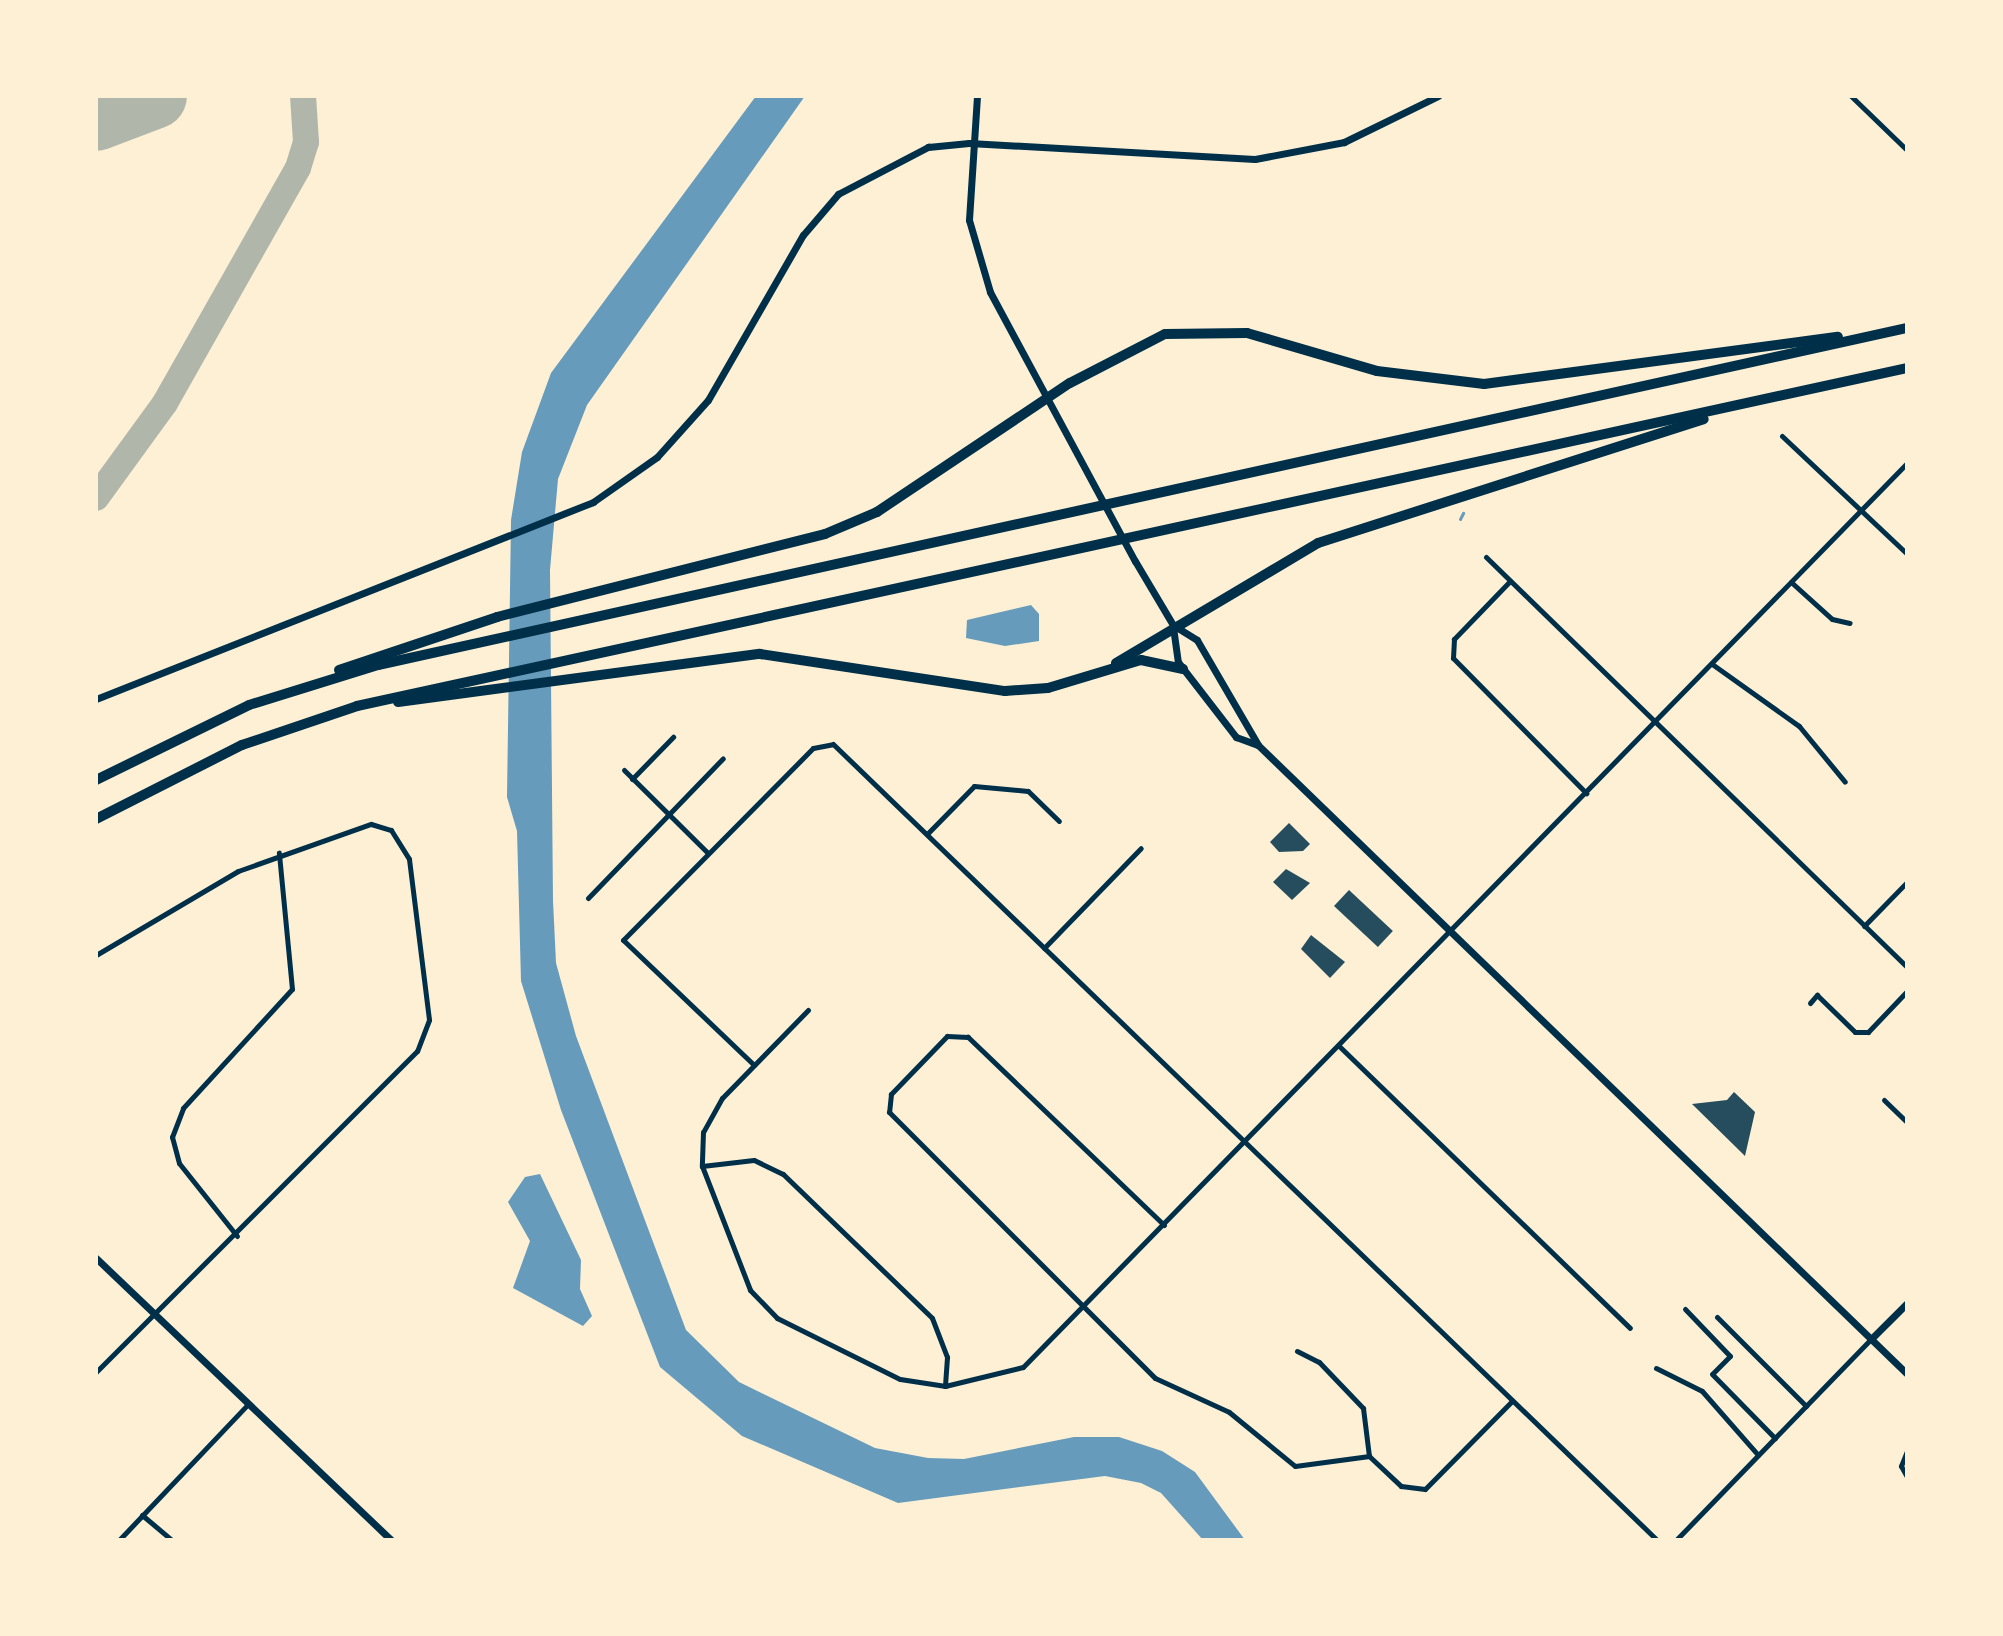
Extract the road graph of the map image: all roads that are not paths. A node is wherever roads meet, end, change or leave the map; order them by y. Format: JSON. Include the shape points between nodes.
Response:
{"nodes":[{"id":1,"x":977,"y":96,"type":"edge"},
{"id":2,"x":1438,"y":96,"type":"edge"},
{"id":3,"x":1851,"y":96,"type":"edge"},
{"id":4,"x":969,"y":143,"type":"junction"},
{"id":5,"x":1907,"y":150,"type":"edge"},
{"id":6,"x":1907,"y":327,"type":"edge"},
{"id":7,"x":1907,"y":368,"type":"edge"},
{"id":8,"x":1767,"y":399,"type":"junction"},
{"id":9,"x":1044,"y":400,"type":"junction"},
{"id":10,"x":1782,"y":436,"type":"dead end"},
{"id":11,"x":1907,"y":463,"type":"edge"},
{"id":12,"x":1861,"y":510,"type":"junction"},
{"id":13,"x":1907,"y":554,"type":"edge"},
{"id":14,"x":1486,"y":557,"type":"dead end"},
{"id":15,"x":1511,"y":580,"type":"junction"},
{"id":16,"x":1791,"y":582,"type":"junction"},
{"id":17,"x":1850,"y":623,"type":"dead end"},
{"id":18,"x":1173,"y":625,"type":"junction"},
{"id":19,"x":1712,"y":664,"type":"junction"},
{"id":20,"x":1110,"y":667,"type":"junction"},
{"id":21,"x":1183,"y":669,"type":"junction"},
{"id":22,"x":96,"y":699,"type":"edge"},
{"id":23,"x":249,"y":705,"type":"junction"},
{"id":24,"x":357,"y":706,"type":"junction"},
{"id":25,"x":1654,"y":723,"type":"junction"},
{"id":26,"x":673,"y":737,"type":"dead end"},
{"id":27,"x":1258,"y":745,"type":"junction"},
{"id":28,"x":723,"y":758,"type":"dead end"},
{"id":29,"x":624,"y":770,"type":"dead end"},
{"id":30,"x":632,"y":779,"type":"junction"},
{"id":31,"x":96,"y":780,"type":"edge"},
{"id":32,"x":1845,"y":782,"type":"dead end"},
{"id":33,"x":1586,"y":793,"type":"junction"},
{"id":34,"x":669,"y":814,"type":"junction"},
{"id":35,"x":96,"y":819,"type":"edge"},
{"id":36,"x":1059,"y":821,"type":"dead end"},
{"id":37,"x":927,"y":834,"type":"junction"},
{"id":38,"x":1141,"y":848,"type":"dead end"},
{"id":39,"x":279,"y":853,"type":"junction"},
{"id":40,"x":708,"y":853,"type":"junction"},
{"id":41,"x":1907,"y":882,"type":"edge"},
{"id":42,"x":588,"y":898,"type":"dead end"},
{"id":43,"x":1864,"y":926,"type":"junction"},
{"id":44,"x":1449,"y":933,"type":"junction"},
{"id":45,"x":1044,"y":948,"type":"junction"},
{"id":46,"x":96,"y":955,"type":"edge"},
{"id":47,"x":1907,"y":967,"type":"edge"},
{"id":48,"x":1907,"y":991,"type":"edge"},
{"id":49,"x":1810,"y":1003,"type":"dead end"},
{"id":50,"x":808,"y":1010,"type":"dead end"},
{"id":51,"x":1339,"y":1046,"type":"junction"},
{"id":52,"x":754,"y":1065,"type":"junction"},
{"id":53,"x":1884,"y":1100,"type":"dead end"},
{"id":54,"x":1907,"y":1122,"type":"edge"},
{"id":55,"x":1244,"y":1143,"type":"junction"},
{"id":56,"x":702,"y":1166,"type":"junction"},
{"id":57,"x":1164,"y":1225,"type":"junction"},
{"id":58,"x":237,"y":1236,"type":"junction"},
{"id":59,"x":96,"y":1258,"type":"edge"},
{"id":60,"x":1907,"y":1303,"type":"edge"},
{"id":61,"x":1084,"y":1308,"type":"junction"},
{"id":62,"x":1685,"y":1309,"type":"dead end"},
{"id":63,"x":155,"y":1314,"type":"junction"},
{"id":64,"x":1717,"y":1317,"type":"dead end"},
{"id":65,"x":1630,"y":1328,"type":"dead end"},
{"id":66,"x":1871,"y":1339,"type":"junction"},
{"id":67,"x":1297,"y":1351,"type":"dead end"},
{"id":68,"x":1656,"y":1368,"type":"dead end"},
{"id":69,"x":96,"y":1372,"type":"edge"},
{"id":70,"x":1907,"y":1374,"type":"edge"},
{"id":71,"x":945,"y":1386,"type":"junction"},
{"id":72,"x":1512,"y":1401,"type":"junction"},
{"id":73,"x":248,"y":1404,"type":"junction"},
{"id":74,"x":1806,"y":1406,"type":"junction"},
{"id":75,"x":1775,"y":1438,"type":"junction"},
{"id":76,"x":1907,"y":1451,"type":"edge"},
{"id":77,"x":1758,"y":1455,"type":"junction"},
{"id":78,"x":1369,"y":1456,"type":"junction"},
{"id":79,"x":1907,"y":1477,"type":"edge"},
{"id":80,"x":142,"y":1515,"type":"junction"},
{"id":81,"x":119,"y":1540,"type":"edge"},
{"id":82,"x":172,"y":1540,"type":"edge"},
{"id":83,"x":391,"y":1540,"type":"edge"},
{"id":84,"x":1657,"y":1540,"type":"edge"},
{"id":85,"x":1676,"y":1540,"type":"edge"}],
"edges":[{"from":1,"to":4,"type":"main road"},
{"from":2,"to":4,"type":"main road","via":[[1344,142],[1255,159]]},
{"from":3,"to":5,"type":"street"},
{"from":4,"to":9,"type":"main road","via":[[973,235],[990,292]]},
{"from":4,"to":22,"type":"main road","via":[[914,152],[838,194],[803,235],[731,367],[684,430],[625,481],[558,521],[508,542]]},
{"from":6,"to":9,"type":"highway","via":[[1484,384],[1377,371],[1247,333],[1187,330],[1141,343]]},
{"from":6,"to":23,"type":"highway","via":[[497,639]]},
{"from":7,"to":8,"type":"highway"},
{"from":8,"to":18,"type":"highway","via":[[1318,543]]},
{"from":8,"to":24,"type":"highway"},
{"from":9,"to":18,"type":"main road"},
{"from":9,"to":23,"type":"highway","via":[[922,485],[825,534],[497,617]]},
{"from":10,"to":12,"type":"street"},
{"from":11,"to":12,"type":"street"},
{"from":12,"to":13,"type":"street"},
{"from":12,"to":16,"type":"street"},
{"from":14,"to":15,"type":"street"},
{"from":15,"to":25,"type":"street"},
{"from":15,"to":33,"type":"street","via":[[1454,639],[1453,658]]},
{"from":16,"to":17,"type":"street","via":[[1832,619]]},
{"from":16,"to":19,"type":"street"},
{"from":18,"to":20,"type":"highway"},
{"from":18,"to":21,"type":"main road","via":[[1170,642]]},
{"from":18,"to":27,"type":"main road","via":[[1197,640]]},
{"from":19,"to":25,"type":"street"},
{"from":19,"to":32,"type":"street","via":[[1799,726]]},
{"from":20,"to":21,"type":"highway","via":[[1158,660]]},
{"from":20,"to":24,"type":"highway","via":[[1027,691],[760,654]]},
{"from":21,"to":27,"type":"main road","via":[[1236,737]]},
{"from":23,"to":31,"type":"highway"},
{"from":24,"to":35,"type":"highway","via":[[242,745]]},
{"from":25,"to":33,"type":"street"},
{"from":25,"to":43,"type":"street"},
{"from":26,"to":30,"type":"street"},
{"from":27,"to":44,"type":"main road"},
{"from":28,"to":34,"type":"street"},
{"from":29,"to":30,"type":"street"},
{"from":30,"to":34,"type":"street"},
{"from":33,"to":44,"type":"street"},
{"from":34,"to":40,"type":"street"},
{"from":34,"to":42,"type":"street"},
{"from":36,"to":37,"type":"street","via":[[1028,791],[974,786]]},
{"from":37,"to":40,"type":"street","via":[[828,743],[813,748]]},
{"from":37,"to":45,"type":"street"},
{"from":38,"to":45,"type":"street"},
{"from":39,"to":46,"type":"street","via":[[166,908]]},
{"from":39,"to":58,"type":"street","via":[[292,989],[183,1108],[172,1137],[179,1163]]},
{"from":39,"to":58,"type":"street","via":[[355,826],[391,830],[409,859],[426,1035]]},
{"from":40,"to":52,"type":"street","via":[[623,940]]},
{"from":41,"to":43,"type":"street"},
{"from":43,"to":47,"type":"street"},
{"from":44,"to":51,"type":"street"},
{"from":44,"to":66,"type":"main road"},
{"from":45,"to":55,"type":"street"},
{"from":48,"to":49,"type":"street","via":[[1868,1032],[1855,1032],[1817,995]]},
{"from":50,"to":52,"type":"street"},
{"from":51,"to":55,"type":"street"},
{"from":51,"to":65,"type":"street"},
{"from":52,"to":56,"type":"street","via":[[710,1115]]},
{"from":53,"to":54,"type":"street"},
{"from":55,"to":57,"type":"street"},
{"from":55,"to":72,"type":"street"},
{"from":56,"to":71,"type":"street","via":[[744,1279],[765,1309],[886,1374]]},
{"from":56,"to":71,"type":"street","via":[[754,1160],[783,1174],[932,1318],[947,1357]]},
{"from":57,"to":61,"type":"street"},
{"from":57,"to":61,"type":"street","via":[[968,1037],[947,1036],[888,1103]]},
{"from":58,"to":63,"type":"street"},
{"from":59,"to":63,"type":"main road"},
{"from":60,"to":66,"type":"main road"},
{"from":61,"to":71,"type":"street","via":[[1023,1367]]},
{"from":61,"to":78,"type":"street","via":[[1155,1378],[1229,1412],[1272,1454],[1319,1466]]},
{"from":62,"to":75,"type":"street","via":[[1730,1356],[1712,1374]]},
{"from":63,"to":69,"type":"street"},
{"from":63,"to":73,"type":"main road"},
{"from":64,"to":74,"type":"street"},
{"from":66,"to":70,"type":"main road"},
{"from":66,"to":74,"type":"street"},
{"from":67,"to":78,"type":"street","via":[[1319,1362],[1363,1408]]},
{"from":68,"to":77,"type":"street","via":[[1702,1391]]},
{"from":72,"to":78,"type":"street","via":[[1425,1489],[1401,1486]]},
{"from":72,"to":84,"type":"street"},
{"from":73,"to":80,"type":"street"},
{"from":73,"to":83,"type":"main road"},
{"from":74,"to":75,"type":"street"},
{"from":75,"to":77,"type":"street"},
{"from":76,"to":79,"type":"street","via":[[1901,1466]]},
{"from":77,"to":85,"type":"street"},
{"from":80,"to":81,"type":"street"},
{"from":80,"to":82,"type":"street"}]}
